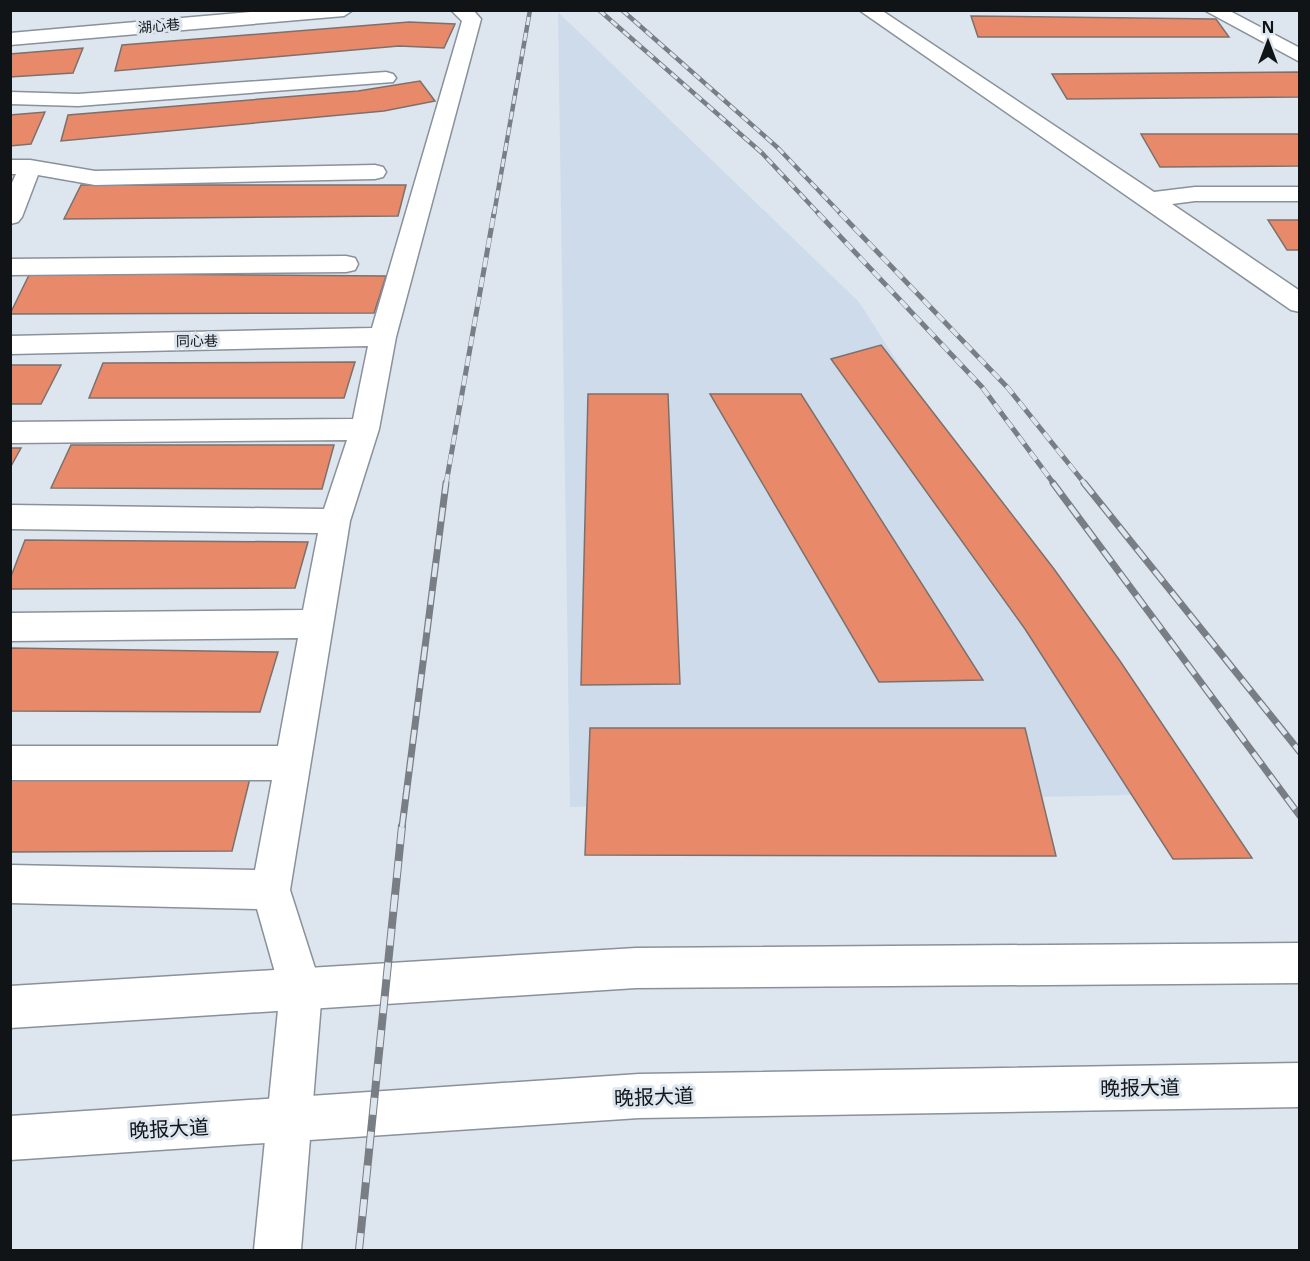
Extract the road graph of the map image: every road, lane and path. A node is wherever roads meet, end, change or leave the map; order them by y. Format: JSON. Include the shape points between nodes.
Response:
{"nodes":[{"id":1,"x":344,"y":10,"type":"edge"},
{"id":2,"x":460,"y":10,"type":"edge"},
{"id":3,"x":868,"y":10,"type":"edge"},
{"id":4,"x":1213,"y":10,"type":"edge"},
{"id":5,"x":10,"y":39,"type":"edge"},
{"id":6,"x":1299,"y":56,"type":"edge"},
{"id":7,"x":386,"y":78,"type":"dead end"},
{"id":8,"x":10,"y":98,"type":"edge"},
{"id":9,"x":20,"y":167,"type":"edge"},
{"id":10,"x":375,"y":172,"type":"dead end"},
{"id":11,"x":1299,"y":194,"type":"edge"},
{"id":12,"x":1150,"y":200,"type":"junction"},
{"id":13,"x":10,"y":217,"type":"edge"},
{"id":14,"x":346,"y":264,"type":"dead end"},
{"id":15,"x":10,"y":267,"type":"edge"},
{"id":16,"x":1299,"y":304,"type":"edge"},
{"id":17,"x":383,"y":338,"type":"junction"},
{"id":18,"x":10,"y":345,"type":"edge"},
{"id":19,"x":365,"y":429,"type":"junction"},
{"id":20,"x":10,"y":433,"type":"edge"},
{"id":21,"x":10,"y":517,"type":"edge"},
{"id":22,"x":335,"y":521,"type":"junction"},
{"id":23,"x":317,"y":624,"type":"junction"},
{"id":24,"x":10,"y":627,"type":"edge"},
{"id":25,"x":10,"y":763,"type":"edge"},
{"id":26,"x":293,"y":763,"type":"junction"},
{"id":27,"x":10,"y":884,"type":"edge"},
{"id":28,"x":271,"y":890,"type":"junction"},
{"id":29,"x":1299,"y":963,"type":"edge"},
{"id":30,"x":301,"y":990,"type":"junction"},
{"id":31,"x":10,"y":1007,"type":"edge"},
{"id":32,"x":1299,"y":1085,"type":"edge"},
{"id":33,"x":287,"y":1122,"type":"junction"},
{"id":34,"x":10,"y":1138,"type":"edge"},
{"id":35,"x":277,"y":1251,"type":"edge"}],
"edges":[{"from":1,"to":5,"type":"street","name":"湖心巷"},
{"from":2,"to":17,"type":"street","via":[[471,19]]},
{"from":3,"to":12,"type":"street"},
{"from":4,"to":6,"type":"street"},
{"from":7,"to":8,"type":"street","via":[[78,100]]},
{"from":9,"to":10,"type":"street","via":[[95,178]]},
{"from":9,"to":13,"type":"street"},
{"from":11,"to":12,"type":"street","via":[[1195,194]]},
{"from":12,"to":16,"type":"street"},
{"from":14,"to":15,"type":"street"},
{"from":17,"to":18,"type":"street","name":"同心巷"},
{"from":17,"to":19,"type":"street"},
{"from":19,"to":20,"type":"street"},
{"from":19,"to":22,"type":"street"},
{"from":21,"to":22,"type":"street"},
{"from":22,"to":23,"type":"street"},
{"from":23,"to":24,"type":"street"},
{"from":23,"to":26,"type":"street"},
{"from":25,"to":26,"type":"street"},
{"from":26,"to":28,"type":"street"},
{"from":27,"to":28,"type":"street"},
{"from":28,"to":30,"type":"street"},
{"from":29,"to":30,"type":"street","via":[[636,968]]},
{"from":30,"to":31,"type":"street"},
{"from":30,"to":33,"type":"street"},
{"from":32,"to":33,"type":"street","name":"晚报大道","via":[[639,1096]]},
{"from":33,"to":34,"type":"street","name":"晚报大道"},
{"from":33,"to":35,"type":"street"}]}
